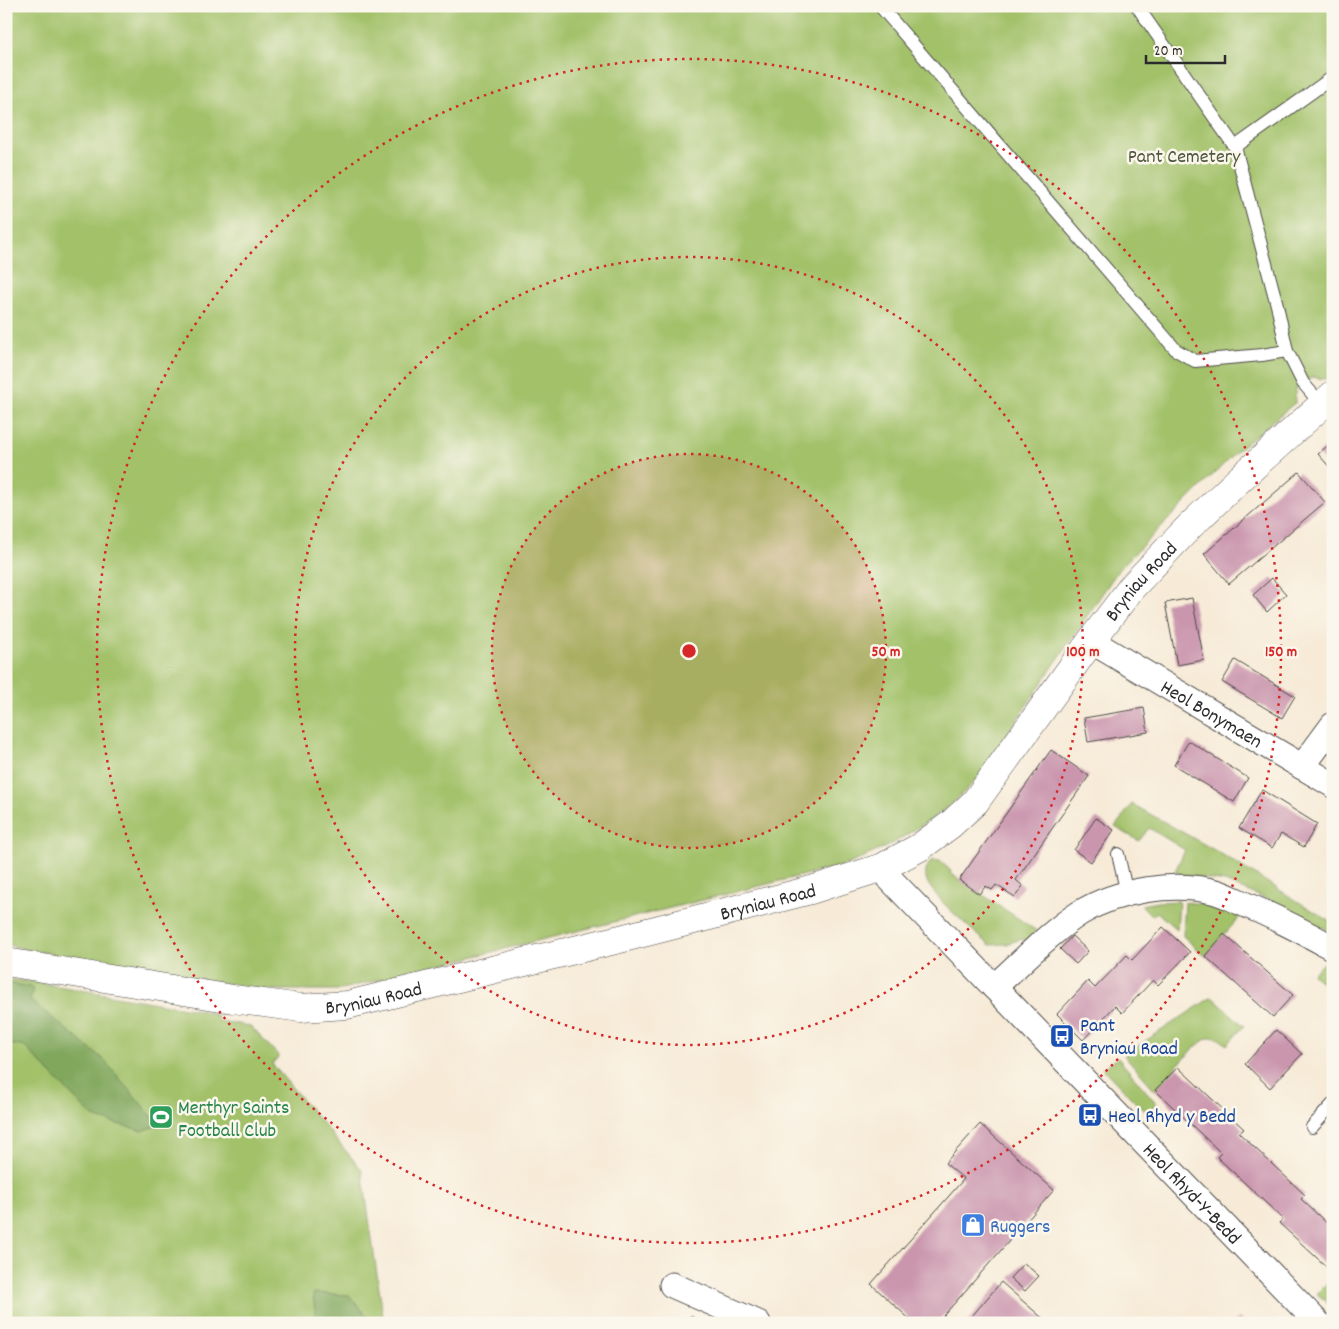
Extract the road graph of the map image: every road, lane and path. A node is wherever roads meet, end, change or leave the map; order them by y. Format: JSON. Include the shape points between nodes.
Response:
{"nodes":[{"id":1,"x":880,"y":6,"type":"edge"},
{"id":2,"x":1137,"y":6,"type":"edge"},
{"id":3,"x":1333,"y":77,"type":"edge"},
{"id":4,"x":1235,"y":147,"type":"junction"},
{"id":5,"x":1287,"y":351,"type":"junction"},
{"id":6,"x":1327,"y":400,"type":"edge"},
{"id":7,"x":1091,"y":641,"type":"junction"},
{"id":8,"x":1333,"y":725,"type":"edge"},
{"id":9,"x":1302,"y":767,"type":"junction"},
{"id":10,"x":1333,"y":785,"type":"edge"},
{"id":11,"x":1118,"y":854,"type":"dead end"},
{"id":12,"x":883,"y":867,"type":"junction"},
{"id":13,"x":1127,"y":894,"type":"junction"},
{"id":14,"x":1333,"y":948,"type":"edge"},
{"id":15,"x":6,"y":962,"type":"edge"},
{"id":16,"x":994,"y":987,"type":"junction"},
{"id":17,"x":1333,"y":1104,"type":"edge"},
{"id":18,"x":1312,"y":1127,"type":"dead end"},
{"id":19,"x":672,"y":1285,"type":"dead end"},
{"id":20,"x":758,"y":1323,"type":"edge"},
{"id":21,"x":1318,"y":1323,"type":"edge"}],
"edges":[{"from":1,"to":5,"type":"lane","via":[[1176,350],[1196,361]]},
{"from":2,"to":4,"type":"lane"},
{"from":3,"to":4,"type":"lane"},
{"from":4,"to":5,"type":"lane"},
{"from":5,"to":6,"type":"lane","via":[[1304,383]]},
{"from":6,"to":7,"type":"street","name":"Bryniau Road","via":[[1190,526],[1132,587]]},
{"from":7,"to":9,"type":"street","name":"Heol Bonymaen"},
{"from":7,"to":12,"type":"street","name":"Bryniau Road","via":[[975,802],[920,847]]},
{"from":8,"to":9,"type":"street"},
{"from":9,"to":10,"type":"street","name":"Heol Bonymaen"},
{"from":11,"to":13,"type":"lane"},
{"from":12,"to":15,"type":"street","name":"Bryniau Road","via":[[620,939],[347,1005],[301,1008]]},
{"from":12,"to":16,"type":"street","name":"Heol Rhyd-Y-Bedd","via":[[890,879]]},
{"from":13,"to":14,"type":"street","via":[[1183,888],[1217,892],[1280,919]]},
{"from":13,"to":16,"type":"street","via":[[1082,912],[1067,922]]},
{"from":16,"to":21,"type":"street","name":"Heol Rhyd-Y-Bedd"},
{"from":17,"to":18,"type":"lane"},
{"from":19,"to":20,"type":"street"}]}
